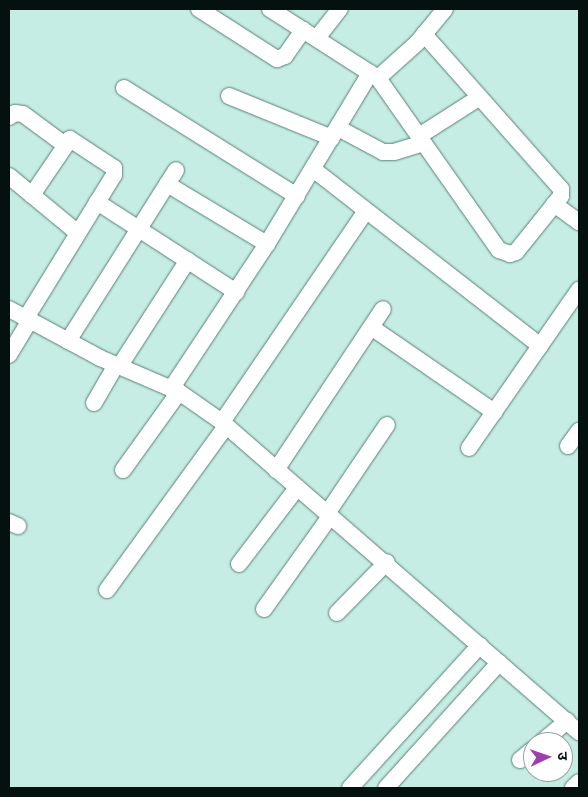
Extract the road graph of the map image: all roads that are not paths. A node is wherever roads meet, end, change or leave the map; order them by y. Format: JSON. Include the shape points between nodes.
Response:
{"nodes":[{"id":1,"x":199,"y":9,"type":"edge"},
{"id":2,"x":270,"y":9,"type":"edge"},
{"id":3,"x":340,"y":9,"type":"edge"},
{"id":4,"x":445,"y":9,"type":"edge"},
{"id":5,"x":310,"y":34,"type":"junction"},
{"id":6,"x":424,"y":34,"type":"junction"},
{"id":7,"x":374,"y":75,"type":"junction"},
{"id":8,"x":124,"y":88,"type":"dead end"},
{"id":9,"x":229,"y":96,"type":"dead end"},
{"id":10,"x":480,"y":97,"type":"junction"},
{"id":11,"x":9,"y":117,"type":"edge"},
{"id":12,"x":335,"y":133,"type":"junction"},
{"id":13,"x":421,"y":140,"type":"junction"},
{"id":14,"x":65,"y":145,"type":"junction"},
{"id":15,"x":313,"y":169,"type":"junction"},
{"id":16,"x":176,"y":170,"type":"dead end"},
{"id":17,"x":9,"y":176,"type":"edge"},
{"id":18,"x":167,"y":184,"type":"junction"},
{"id":19,"x":32,"y":195,"type":"junction"},
{"id":20,"x":297,"y":196,"type":"junction"},
{"id":21,"x":98,"y":202,"type":"junction"},
{"id":22,"x":554,"y":204,"type":"junction"},
{"id":23,"x":366,"y":211,"type":"junction"},
{"id":24,"x":579,"y":222,"type":"edge"},
{"id":25,"x":139,"y":228,"type":"junction"},
{"id":26,"x":78,"y":232,"type":"junction"},
{"id":27,"x":267,"y":244,"type":"junction"},
{"id":28,"x":188,"y":260,"type":"junction"},
{"id":29,"x":579,"y":290,"type":"edge"},
{"id":30,"x":236,"y":292,"type":"junction"},
{"id":31,"x":9,"y":309,"type":"edge"},
{"id":32,"x":383,"y":309,"type":"dead end"},
{"id":33,"x":28,"y":319,"type":"junction"},
{"id":34,"x":371,"y":327,"type":"junction"},
{"id":35,"x":68,"y":341,"type":"junction"},
{"id":36,"x":540,"y":346,"type":"junction"},
{"id":37,"x":9,"y":355,"type":"edge"},
{"id":38,"x":118,"y":366,"type":"junction"},
{"id":39,"x":175,"y":391,"type":"junction"},
{"id":40,"x":94,"y":402,"type":"dead end"},
{"id":41,"x":494,"y":412,"type":"junction"},
{"id":42,"x":224,"y":424,"type":"junction"},
{"id":43,"x":388,"y":426,"type":"dead end"},
{"id":44,"x":579,"y":431,"type":"edge"},
{"id":45,"x":568,"y":446,"type":"dead end"},
{"id":46,"x":469,"y":448,"type":"dead end"},
{"id":47,"x":123,"y":470,"type":"dead end"},
{"id":48,"x":276,"y":470,"type":"junction"},
{"id":49,"x":297,"y":488,"type":"junction"},
{"id":50,"x":329,"y":514,"type":"junction"},
{"id":51,"x":387,"y":562,"type":"junction"},
{"id":52,"x":239,"y":564,"type":"dead end"},
{"id":53,"x":107,"y":590,"type":"dead end"},
{"id":54,"x":264,"y":608,"type":"dead end"},
{"id":55,"x":337,"y":613,"type":"dead end"},
{"id":56,"x":480,"y":646,"type":"junction"},
{"id":57,"x":499,"y":663,"type":"junction"},
{"id":58,"x":573,"y":726,"type":"edge"},
{"id":59,"x":561,"y":732,"type":"edge"},
{"id":60,"x":523,"y":757,"type":"edge"},
{"id":61,"x":520,"y":760,"type":"dead end"},
{"id":62,"x":579,"y":782,"type":"edge"},
{"id":63,"x":350,"y":788,"type":"edge"},
{"id":64,"x":386,"y":788,"type":"edge"},
{"id":65,"x":572,"y":788,"type":"edge"}],
"edges":[{"from":1,"to":5,"type":"street","via":[[278,59]]},
{"from":2,"to":5,"type":"street"},
{"from":3,"to":5,"type":"street"},
{"from":4,"to":6,"type":"street"},
{"from":5,"to":7,"type":"street"},
{"from":6,"to":7,"type":"street"},
{"from":6,"to":10,"type":"street"},
{"from":7,"to":12,"type":"street"},
{"from":7,"to":13,"type":"street"},
{"from":8,"to":20,"type":"street"},
{"from":9,"to":12,"type":"street"},
{"from":10,"to":13,"type":"street"},
{"from":10,"to":22,"type":"street","via":[[559,185],[562,193]]},
{"from":11,"to":14,"type":"street","via":[[14,112],[23,114]]},
{"from":12,"to":13,"type":"street","via":[[383,152],[394,152]]},
{"from":12,"to":15,"type":"street"},
{"from":13,"to":22,"type":"street","via":[[504,253],[516,252]]},
{"from":14,"to":19,"type":"street"},
{"from":14,"to":21,"type":"street","via":[[72,140],[114,168],[114,175]]},
{"from":15,"to":20,"type":"street"},
{"from":15,"to":23,"type":"street"},
{"from":16,"to":18,"type":"street"},
{"from":17,"to":19,"type":"street"},
{"from":18,"to":25,"type":"street"},
{"from":18,"to":27,"type":"street"},
{"from":19,"to":26,"type":"street"},
{"from":20,"to":27,"type":"street"},
{"from":21,"to":25,"type":"street"},
{"from":21,"to":26,"type":"street"},
{"from":22,"to":24,"type":"street"},
{"from":23,"to":36,"type":"street"},
{"from":23,"to":42,"type":"street"},
{"from":25,"to":28,"type":"street"},
{"from":25,"to":35,"type":"street"},
{"from":26,"to":33,"type":"street"},
{"from":27,"to":30,"type":"street"},
{"from":28,"to":30,"type":"street"},
{"from":28,"to":38,"type":"street"},
{"from":29,"to":36,"type":"street"},
{"from":30,"to":39,"type":"street"},
{"from":31,"to":33,"type":"street"},
{"from":32,"to":34,"type":"street"},
{"from":33,"to":35,"type":"street"},
{"from":33,"to":37,"type":"street"},
{"from":34,"to":41,"type":"street"},
{"from":34,"to":48,"type":"street"},
{"from":35,"to":38,"type":"street"},
{"from":36,"to":41,"type":"street"},
{"from":38,"to":39,"type":"street"},
{"from":38,"to":40,"type":"street"},
{"from":39,"to":42,"type":"street"},
{"from":39,"to":47,"type":"street"},
{"from":41,"to":46,"type":"street"},
{"from":42,"to":48,"type":"street"},
{"from":42,"to":53,"type":"street"},
{"from":43,"to":50,"type":"street"},
{"from":44,"to":45,"type":"street"},
{"from":48,"to":49,"type":"street"},
{"from":49,"to":50,"type":"street"},
{"from":49,"to":52,"type":"street"},
{"from":50,"to":51,"type":"street"},
{"from":50,"to":54,"type":"street"},
{"from":51,"to":55,"type":"street"},
{"from":51,"to":56,"type":"street"},
{"from":56,"to":57,"type":"street"},
{"from":56,"to":63,"type":"street"},
{"from":57,"to":58,"type":"street"},
{"from":57,"to":64,"type":"street"},
{"from":58,"to":59,"type":"street"},
{"from":60,"to":61,"type":"street"},
{"from":62,"to":65,"type":"street"}]}
